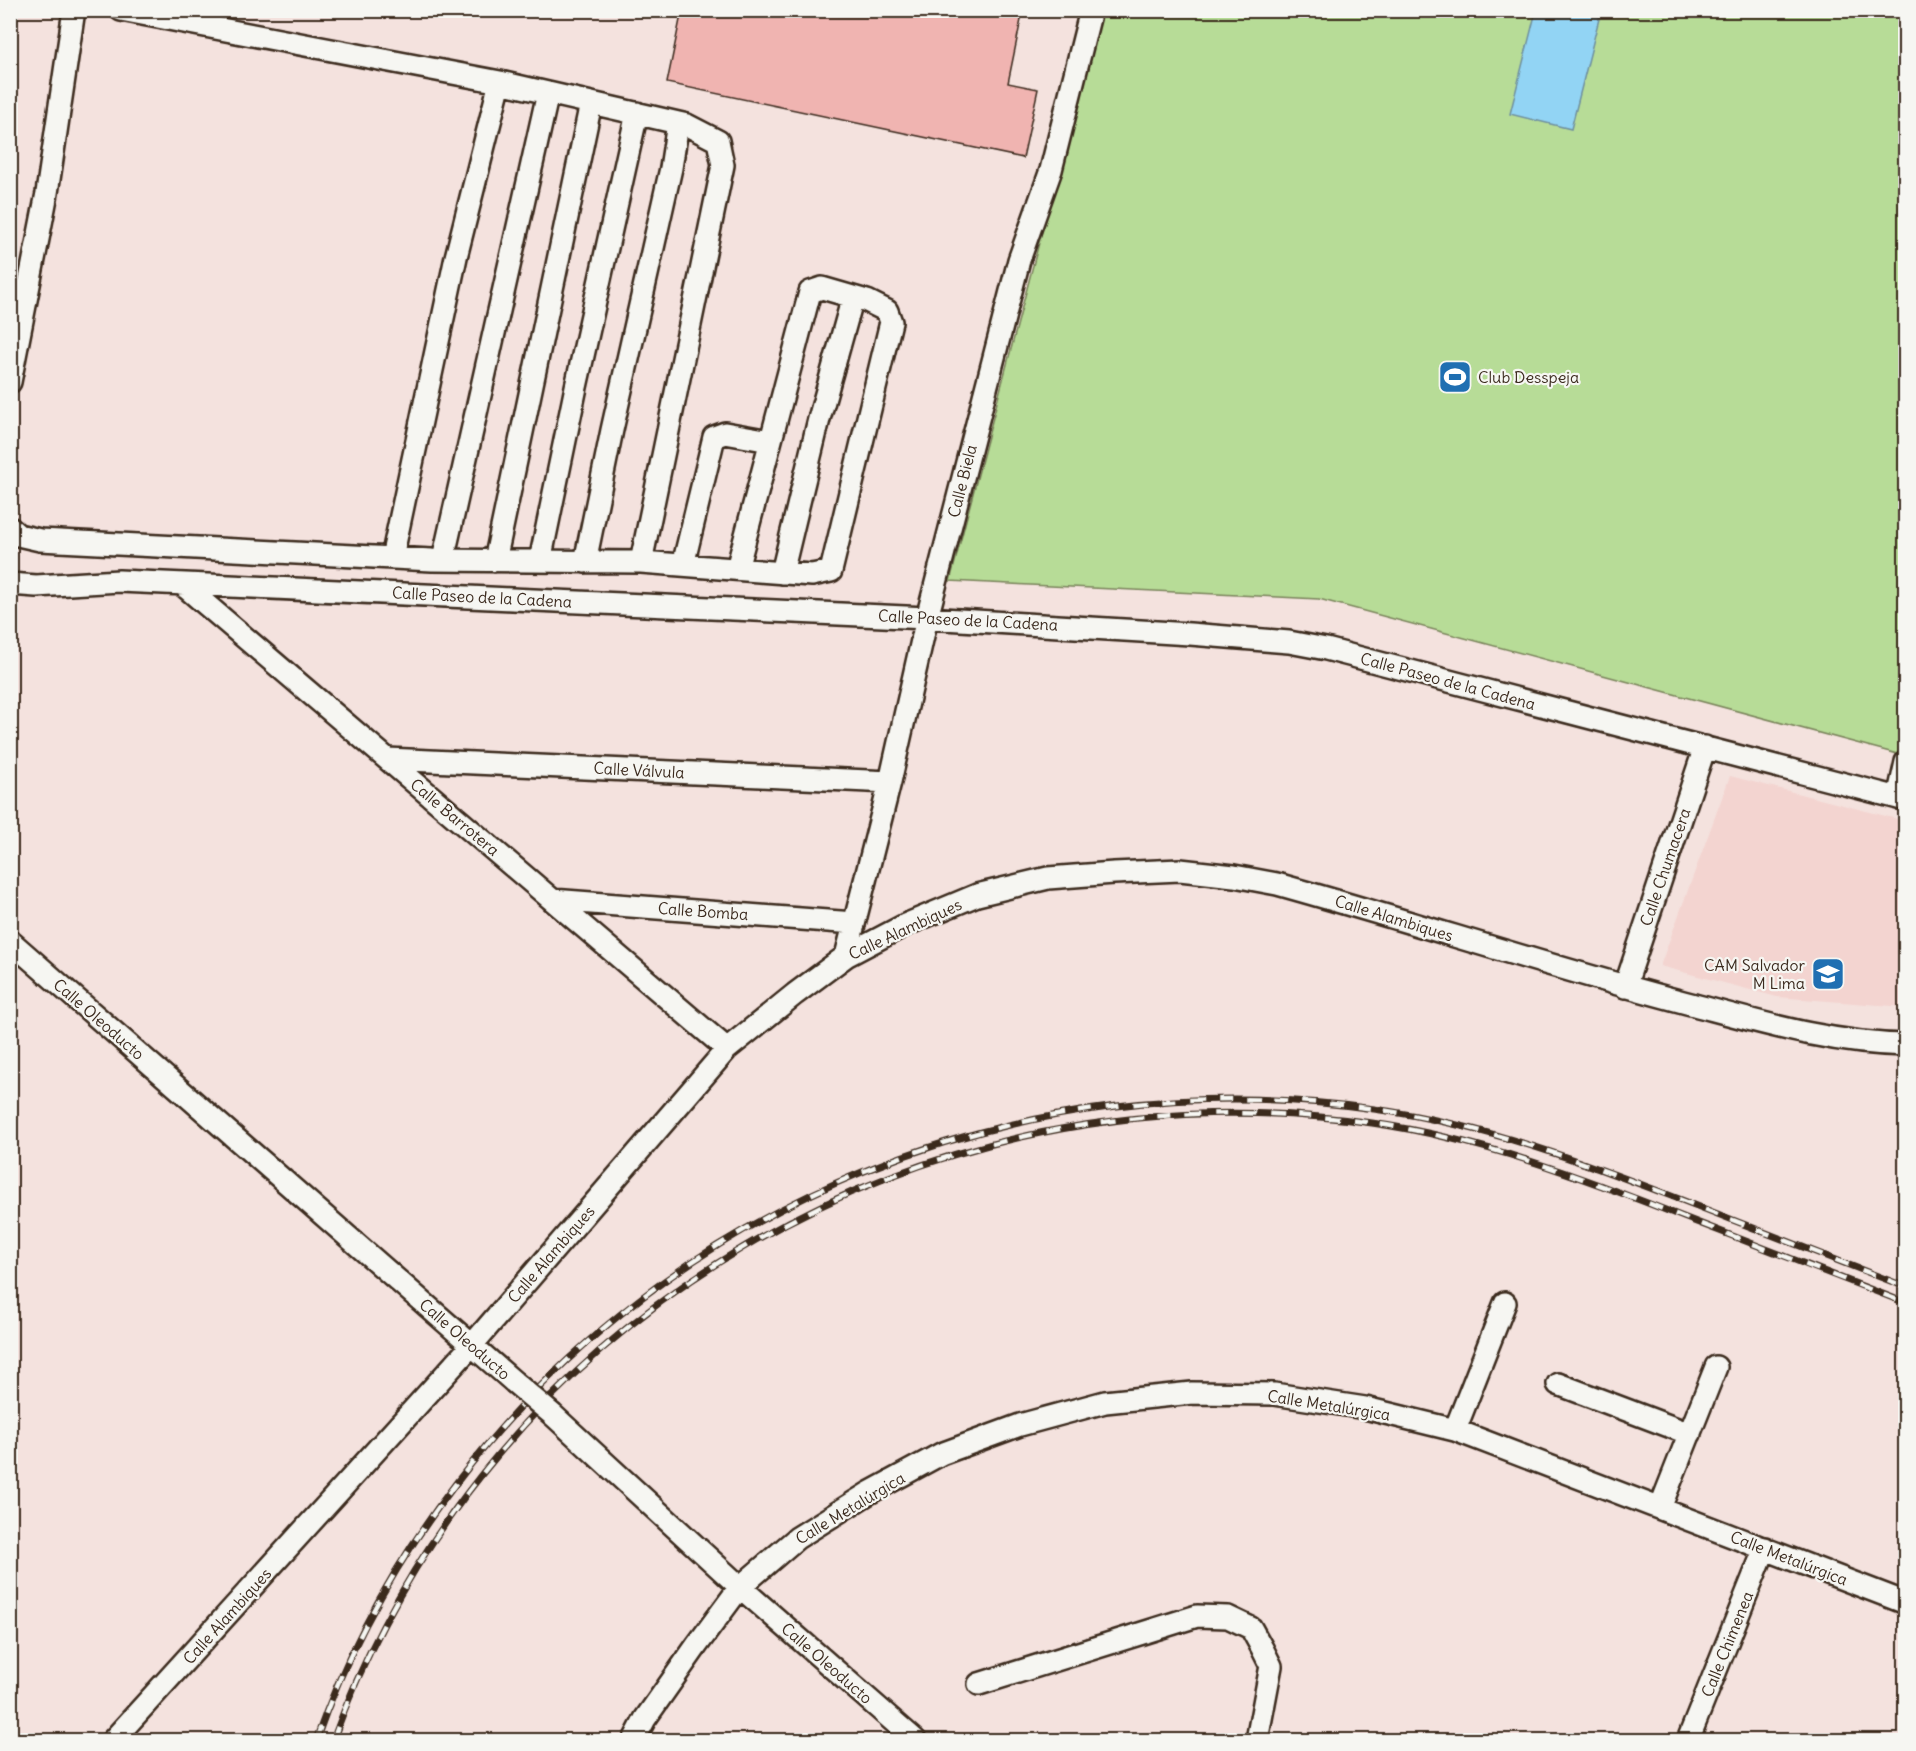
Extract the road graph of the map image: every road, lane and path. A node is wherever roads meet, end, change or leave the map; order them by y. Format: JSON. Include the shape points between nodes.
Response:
{"nodes":[{"id":1,"x":74,"y":10,"type":"edge"},
{"id":2,"x":121,"y":10,"type":"edge"},
{"id":3,"x":1091,"y":10,"type":"edge"},
{"id":4,"x":500,"y":82,"type":"junction"},
{"id":5,"x":548,"y":93,"type":"junction"},
{"id":6,"x":591,"y":103,"type":"junction"},
{"id":7,"x":637,"y":113,"type":"junction"},
{"id":8,"x":678,"y":123,"type":"junction"},
{"id":9,"x":853,"y":297,"type":"junction"},
{"id":10,"x":10,"y":382,"type":"edge"},
{"id":11,"x":770,"y":441,"type":"junction"},
{"id":12,"x":10,"y":528,"type":"edge"},
{"id":13,"x":392,"y":558,"type":"junction"},
{"id":14,"x":443,"y":560,"type":"junction"},
{"id":15,"x":495,"y":561,"type":"junction"},
{"id":16,"x":540,"y":561,"type":"junction"},
{"id":17,"x":585,"y":561,"type":"junction"},
{"id":18,"x":641,"y":562,"type":"junction"},
{"id":19,"x":683,"y":565,"type":"junction"},
{"id":20,"x":737,"y":569,"type":"junction"},
{"id":21,"x":782,"y":573,"type":"junction"},
{"id":22,"x":10,"y":584,"type":"edge"},
{"id":23,"x":182,"y":584,"type":"junction"},
{"id":24,"x":927,"y":618,"type":"junction"},
{"id":25,"x":1706,"y":747,"type":"junction"},
{"id":26,"x":387,"y":759,"type":"junction"},
{"id":27,"x":1905,"y":762,"type":"edge"},
{"id":28,"x":890,"y":782,"type":"junction"},
{"id":29,"x":1902,"y":799,"type":"edge"},
{"id":30,"x":552,"y":900,"type":"junction"},
{"id":31,"x":854,"y":923,"type":"junction"},
{"id":32,"x":10,"y":941,"type":"edge"},
{"id":33,"x":846,"y":956,"type":"junction"},
{"id":34,"x":1625,"y":987,"type":"junction"},
{"id":35,"x":1905,"y":1045,"type":"edge"},
{"id":36,"x":727,"y":1050,"type":"junction"},
{"id":37,"x":1505,"y":1303,"type":"dead end"},
{"id":38,"x":472,"y":1346,"type":"junction"},
{"id":39,"x":1716,"y":1367,"type":"dead end"},
{"id":40,"x":1558,"y":1384,"type":"dead end"},
{"id":41,"x":1455,"y":1430,"type":"junction"},
{"id":42,"x":1690,"y":1434,"type":"junction"},
{"id":43,"x":1660,"y":1508,"type":"junction"},
{"id":44,"x":1765,"y":1548,"type":"junction"},
{"id":45,"x":740,"y":1587,"type":"junction"},
{"id":46,"x":1905,"y":1603,"type":"edge"},
{"id":47,"x":979,"y":1684,"type":"dead end"},
{"id":48,"x":113,"y":1740,"type":"edge"},
{"id":49,"x":634,"y":1740,"type":"edge"},
{"id":50,"x":915,"y":1740,"type":"edge"},
{"id":51,"x":1257,"y":1740,"type":"edge"},
{"id":52,"x":1688,"y":1740,"type":"edge"}],
"edges":[{"from":1,"to":10,"type":"street","via":[[47,193]]},
{"from":2,"to":4,"type":"street"},
{"from":3,"to":24,"type":"street","name":"Calle Biela","via":[[1051,170],[1018,260]]},
{"from":4,"to":5,"type":"street"},
{"from":4,"to":13,"type":"street","via":[[456,257]]},
{"from":5,"to":6,"type":"street"},
{"from":5,"to":14,"type":"street"},
{"from":6,"to":7,"type":"street"},
{"from":6,"to":15,"type":"street"},
{"from":7,"to":8,"type":"street"},
{"from":7,"to":16,"type":"street"},
{"from":8,"to":17,"type":"street"},
{"from":8,"to":18,"type":"street","via":[[718,141],[723,165]]},
{"from":9,"to":11,"type":"street","via":[[822,288],[810,292]]},
{"from":9,"to":21,"type":"street"},
{"from":9,"to":21,"type":"street","via":[[887,311],[891,322],[831,571],[812,575]]},
{"from":11,"to":19,"type":"street","via":[[724,433],[714,437]]},
{"from":11,"to":20,"type":"street"},
{"from":12,"to":13,"type":"street","via":[[18,536],[40,540]]},
{"from":13,"to":14,"type":"street"},
{"from":14,"to":15,"type":"street"},
{"from":15,"to":16,"type":"street"},
{"from":16,"to":17,"type":"street"},
{"from":17,"to":18,"type":"street"},
{"from":18,"to":19,"type":"street"},
{"from":19,"to":20,"type":"street"},
{"from":20,"to":21,"type":"street"},
{"from":22,"to":23,"type":"street","name":"Calle Paseo de la Cadena"},
{"from":23,"to":24,"type":"street","name":"Calle Paseo de la Cadena"},
{"from":23,"to":26,"type":"street","name":"Calle Barrotera"},
{"from":24,"to":25,"type":"street","name":"Calle Paseo de la Cadena","via":[[1298,644]]},
{"from":24,"to":28,"type":"street","name":"Calle Biela"},
{"from":25,"to":29,"type":"street","name":"Calle Paseo de la Cadena"},
{"from":25,"to":34,"type":"street","name":"Calle Chumacera"},
{"from":26,"to":28,"type":"street","name":"Calle Válvula"},
{"from":26,"to":30,"type":"street","name":"Calle Barrotera"},
{"from":27,"to":29,"type":"street"},
{"from":28,"to":31,"type":"street","name":"Calle Biela"},
{"from":30,"to":31,"type":"street","name":"Calle Bomba"},
{"from":30,"to":36,"type":"street","name":"Calle Barrotera"},
{"from":31,"to":33,"type":"street","name":"Calle Biela"},
{"from":32,"to":38,"type":"street","name":"Calle Oleoducto"},
{"from":33,"to":34,"type":"street","name":"Calle Alambiques","via":[[905,925],[977,895],[1048,878],[1180,870],[1277,884]]},
{"from":33,"to":36,"type":"street","name":"Calle Alambiques"},
{"from":34,"to":35,"type":"street","name":"Calle Alambiques","via":[[1784,1029]]},
{"from":36,"to":38,"type":"street","name":"Calle Alambiques"},
{"from":37,"to":41,"type":"street"},
{"from":38,"to":45,"type":"street","name":"Calle Oleoducto","bridge":true},
{"from":38,"to":48,"type":"street","name":"Calle Alambiques"},
{"from":39,"to":42,"type":"street"},
{"from":40,"to":42,"type":"street"},
{"from":41,"to":43,"type":"street","name":"Calle Metalúrgica"},
{"from":41,"to":45,"type":"street","name":"Calle Metalúrgica","via":[[1365,1408],[1274,1394],[1192,1393],[1105,1402],[1020,1425],[941,1454],[797,1538]]},
{"from":42,"to":43,"type":"street"},
{"from":43,"to":44,"type":"street","name":"Calle Metalúrgica"},
{"from":44,"to":46,"type":"street","name":"Calle Metalúrgica"},
{"from":44,"to":52,"type":"street","name":"Calle Chimenea"},
{"from":45,"to":49,"type":"street","name":"Calle Metalúrgica","via":[[696,1645]]},
{"from":45,"to":50,"type":"street","name":"Calle Oleoducto"},
{"from":47,"to":51,"type":"street","via":[[1197,1616],[1228,1617],[1251,1628],[1271,1666]]}]}
